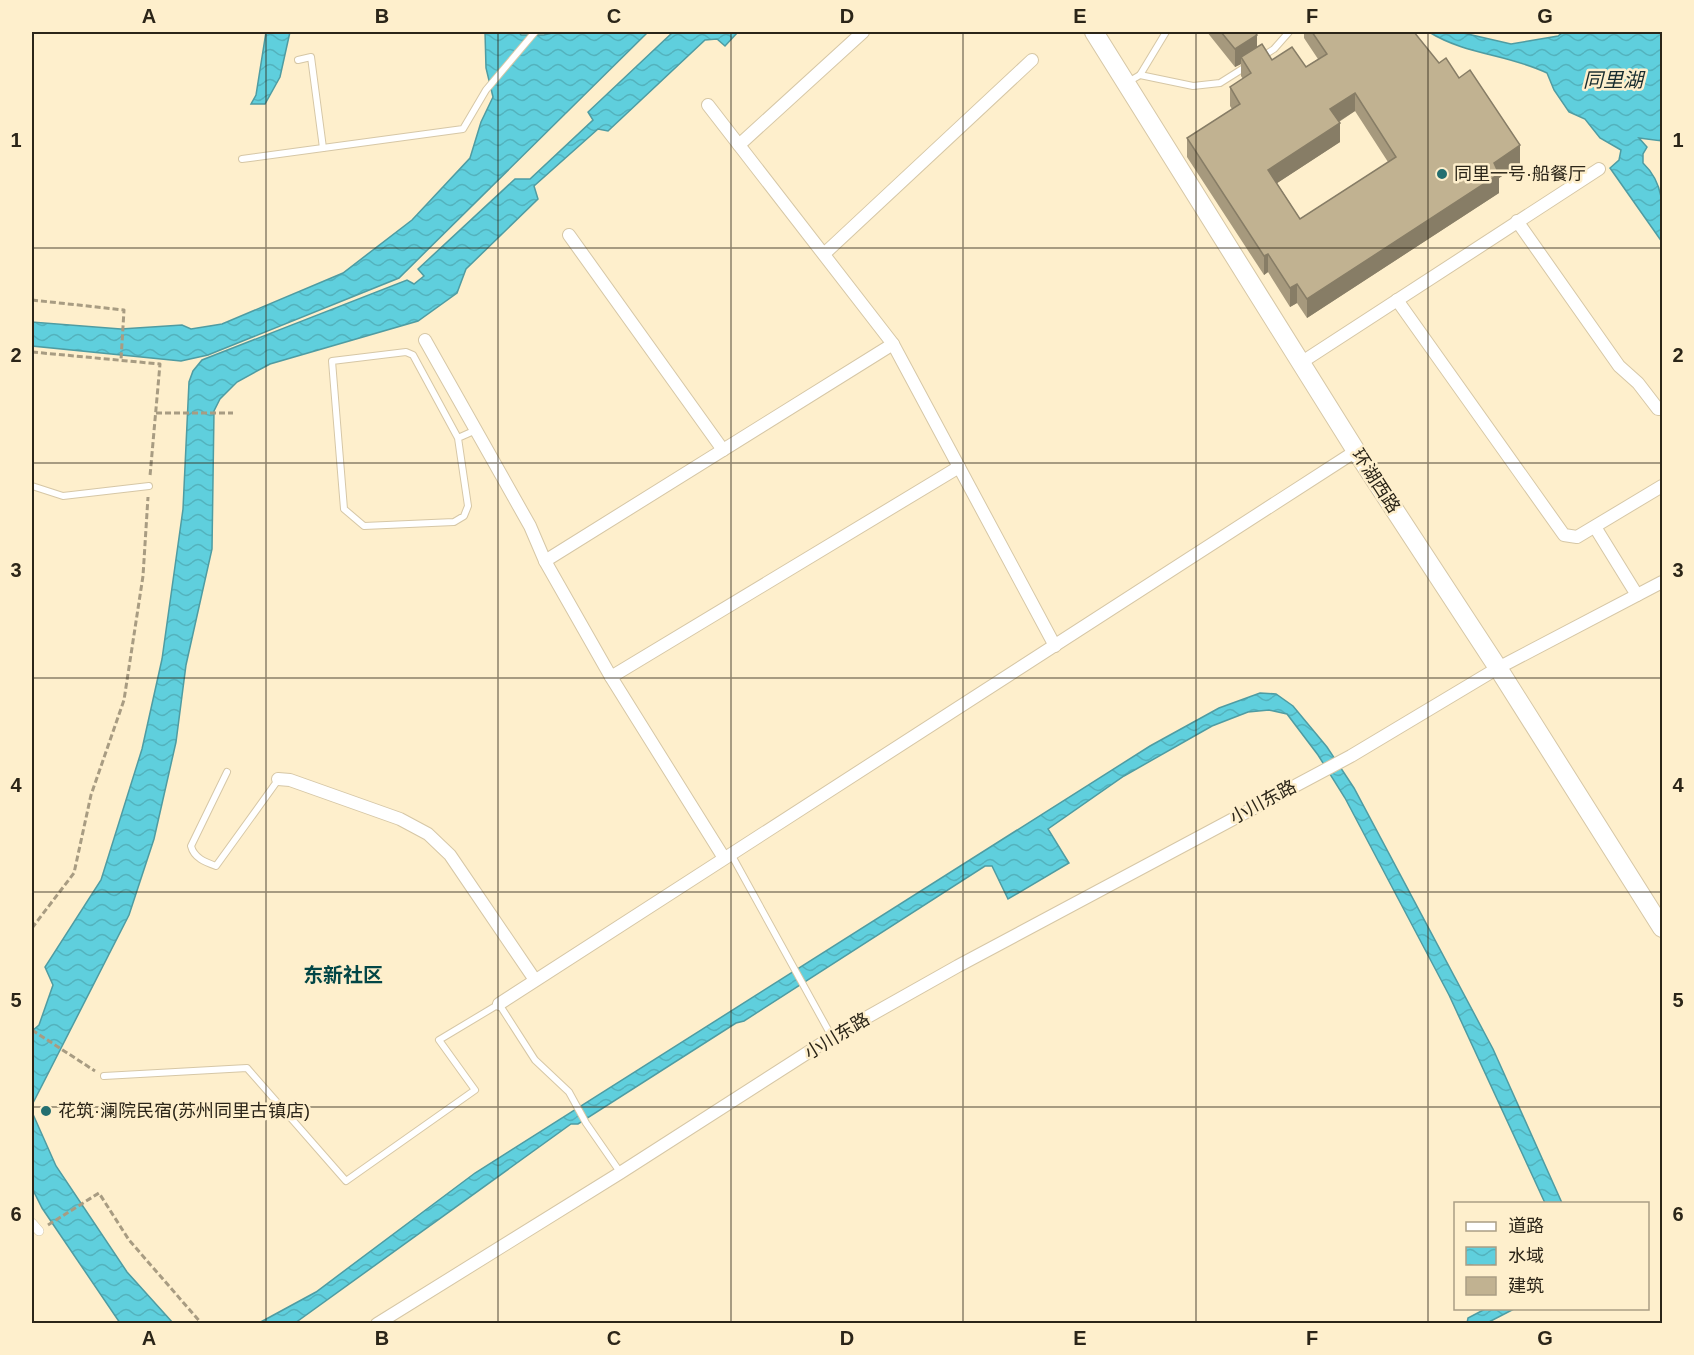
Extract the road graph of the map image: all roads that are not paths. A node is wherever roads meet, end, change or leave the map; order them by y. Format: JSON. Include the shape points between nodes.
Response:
{"nodes":[{"id":1,"x":535,"y":32,"type":"edge"},
{"id":2,"x":863,"y":32,"type":"edge"},
{"id":3,"x":1094,"y":32,"type":"edge"},
{"id":4,"x":1166,"y":32,"type":"edge"},
{"id":5,"x":1289,"y":32,"type":"edge"},
{"id":6,"x":298,"y":60,"type":"dead end"},
{"id":7,"x":1032,"y":60,"type":"dead end"},
{"id":8,"x":1132,"y":79,"type":"junction"},
{"id":9,"x":708,"y":105,"type":"dead end"},
{"id":10,"x":740,"y":145,"type":"junction"},
{"id":11,"x":323,"y":148,"type":"junction"},
{"id":12,"x":242,"y":159,"type":"dead end"},
{"id":13,"x":1599,"y":169,"type":"dead end"},
{"id":14,"x":1517,"y":221,"type":"junction"},
{"id":15,"x":569,"y":235,"type":"dead end"},
{"id":16,"x":824,"y":254,"type":"junction"},
{"id":17,"x":1397,"y":300,"type":"junction"},
{"id":18,"x":425,"y":340,"type":"dead end"},
{"id":19,"x":893,"y":344,"type":"junction"},
{"id":20,"x":1302,"y":362,"type":"junction"},
{"id":21,"x":1662,"y":409,"type":"edge"},
{"id":22,"x":476,"y":430,"type":"junction"},
{"id":23,"x":458,"y":438,"type":"junction"},
{"id":24,"x":723,"y":450,"type":"junction"},
{"id":25,"x":1356,"y":451,"type":"junction"},
{"id":26,"x":959,"y":467,"type":"junction"},
{"id":27,"x":32,"y":486,"type":"edge"},
{"id":28,"x":149,"y":486,"type":"road end"},
{"id":29,"x":1662,"y":486,"type":"edge"},
{"id":30,"x":1595,"y":527,"type":"junction"},
{"id":31,"x":545,"y":561,"type":"junction"},
{"id":32,"x":1662,"y":582,"type":"edge"},
{"id":33,"x":1637,"y":596,"type":"junction"},
{"id":34,"x":1056,"y":646,"type":"junction"},
{"id":35,"x":1498,"y":668,"type":"junction"},
{"id":36,"x":611,"y":677,"type":"junction"},
{"id":37,"x":227,"y":772,"type":"dead end"},
{"id":38,"x":279,"y":779,"type":"joint"},
{"id":39,"x":728,"y":856,"type":"junction"},
{"id":40,"x":1662,"y":928,"type":"edge"},
{"id":41,"x":535,"y":980,"type":"junction"},
{"id":42,"x":499,"y":1004,"type":"junction"},
{"id":43,"x":832,"y":1037,"type":"junction"},
{"id":44,"x":104,"y":1076,"type":"road end"},
{"id":45,"x":621,"y":1173,"type":"junction"},
{"id":46,"x":32,"y":1223,"type":"edge"},
{"id":47,"x":39,"y":1231,"type":"road end"},
{"id":48,"x":377,"y":1323,"type":"edge"}],
"edges":[{"from":1,"to":11,"type":"lane","via":[[486,90],[463,129]]},
{"from":2,"to":10,"type":"street"},
{"from":3,"to":8,"type":"main road","name":"环湖西路"},
{"from":4,"to":8,"type":"lane"},
{"from":5,"to":8,"type":"lane","via":[[1274,49],[1220,83],[1192,86]]},
{"from":6,"to":11,"type":"lane","via":[[311,57]]},
{"from":7,"to":16,"type":"street"},
{"from":8,"to":20,"type":"main road","name":"环湖西路"},
{"from":9,"to":10,"type":"street"},
{"from":10,"to":16,"type":"street"},
{"from":11,"to":12,"type":"lane"},
{"from":13,"to":14,"type":"street"},
{"from":14,"to":17,"type":"street"},
{"from":14,"to":21,"type":"street","via":[[1619,366]]},
{"from":15,"to":24,"type":"street"},
{"from":16,"to":19,"type":"street"},
{"from":17,"to":20,"type":"street"},
{"from":17,"to":30,"type":"street","via":[[1556,527],[1564,535],[1577,537]]},
{"from":18,"to":22,"type":"street"},
{"from":19,"to":24,"type":"street"},
{"from":19,"to":26,"type":"street"},
{"from":20,"to":25,"type":"main road","name":"环湖西路"},
{"from":22,"to":23,"type":"lane"},
{"from":22,"to":31,"type":"street","via":[[530,526]]},
{"from":23,"to":23,"type":"lane","via":[[413,355],[406,352],[332,361],[344,508],[364,526],[454,522],[464,516],[468,506]]},
{"from":24,"to":31,"type":"street"},
{"from":25,"to":34,"type":"street"},
{"from":25,"to":35,"type":"main road","name":"环湖西路"},
{"from":26,"to":34,"type":"street"},
{"from":26,"to":36,"type":"street"},
{"from":27,"to":28,"type":"lane","via":[[63,496]]},
{"from":29,"to":30,"type":"street"},
{"from":30,"to":33,"type":"street"},
{"from":31,"to":36,"type":"street"},
{"from":32,"to":33,"type":"street","name":"小川东路"},
{"from":33,"to":35,"type":"street","name":"小川东路"},
{"from":34,"to":39,"type":"street"},
{"from":35,"to":40,"type":"main road","name":"环湖西路"},
{"from":35,"to":43,"type":"street","name":"小川东路","via":[[1351,756]]},
{"from":36,"to":39,"type":"street"},
{"from":37,"to":38,"type":"lane","via":[[191,846],[204,862],[216,866]]},
{"from":38,"to":41,"type":"street","via":[[400,819],[428,834],[450,855]]},
{"from":39,"to":41,"type":"street"},
{"from":39,"to":43,"type":"lane","via":[[788,954]]},
{"from":41,"to":42,"type":"street"},
{"from":42,"to":44,"type":"lane","via":[[439,1040],[475,1090],[346,1181],[247,1068]]},
{"from":42,"to":45,"type":"lane","via":[[535,1060],[569,1092]]},
{"from":43,"to":45,"type":"street","name":"小川东路"},
{"from":45,"to":48,"type":"street","name":"小川东路"},
{"from":46,"to":47,"type":"street"}]}
